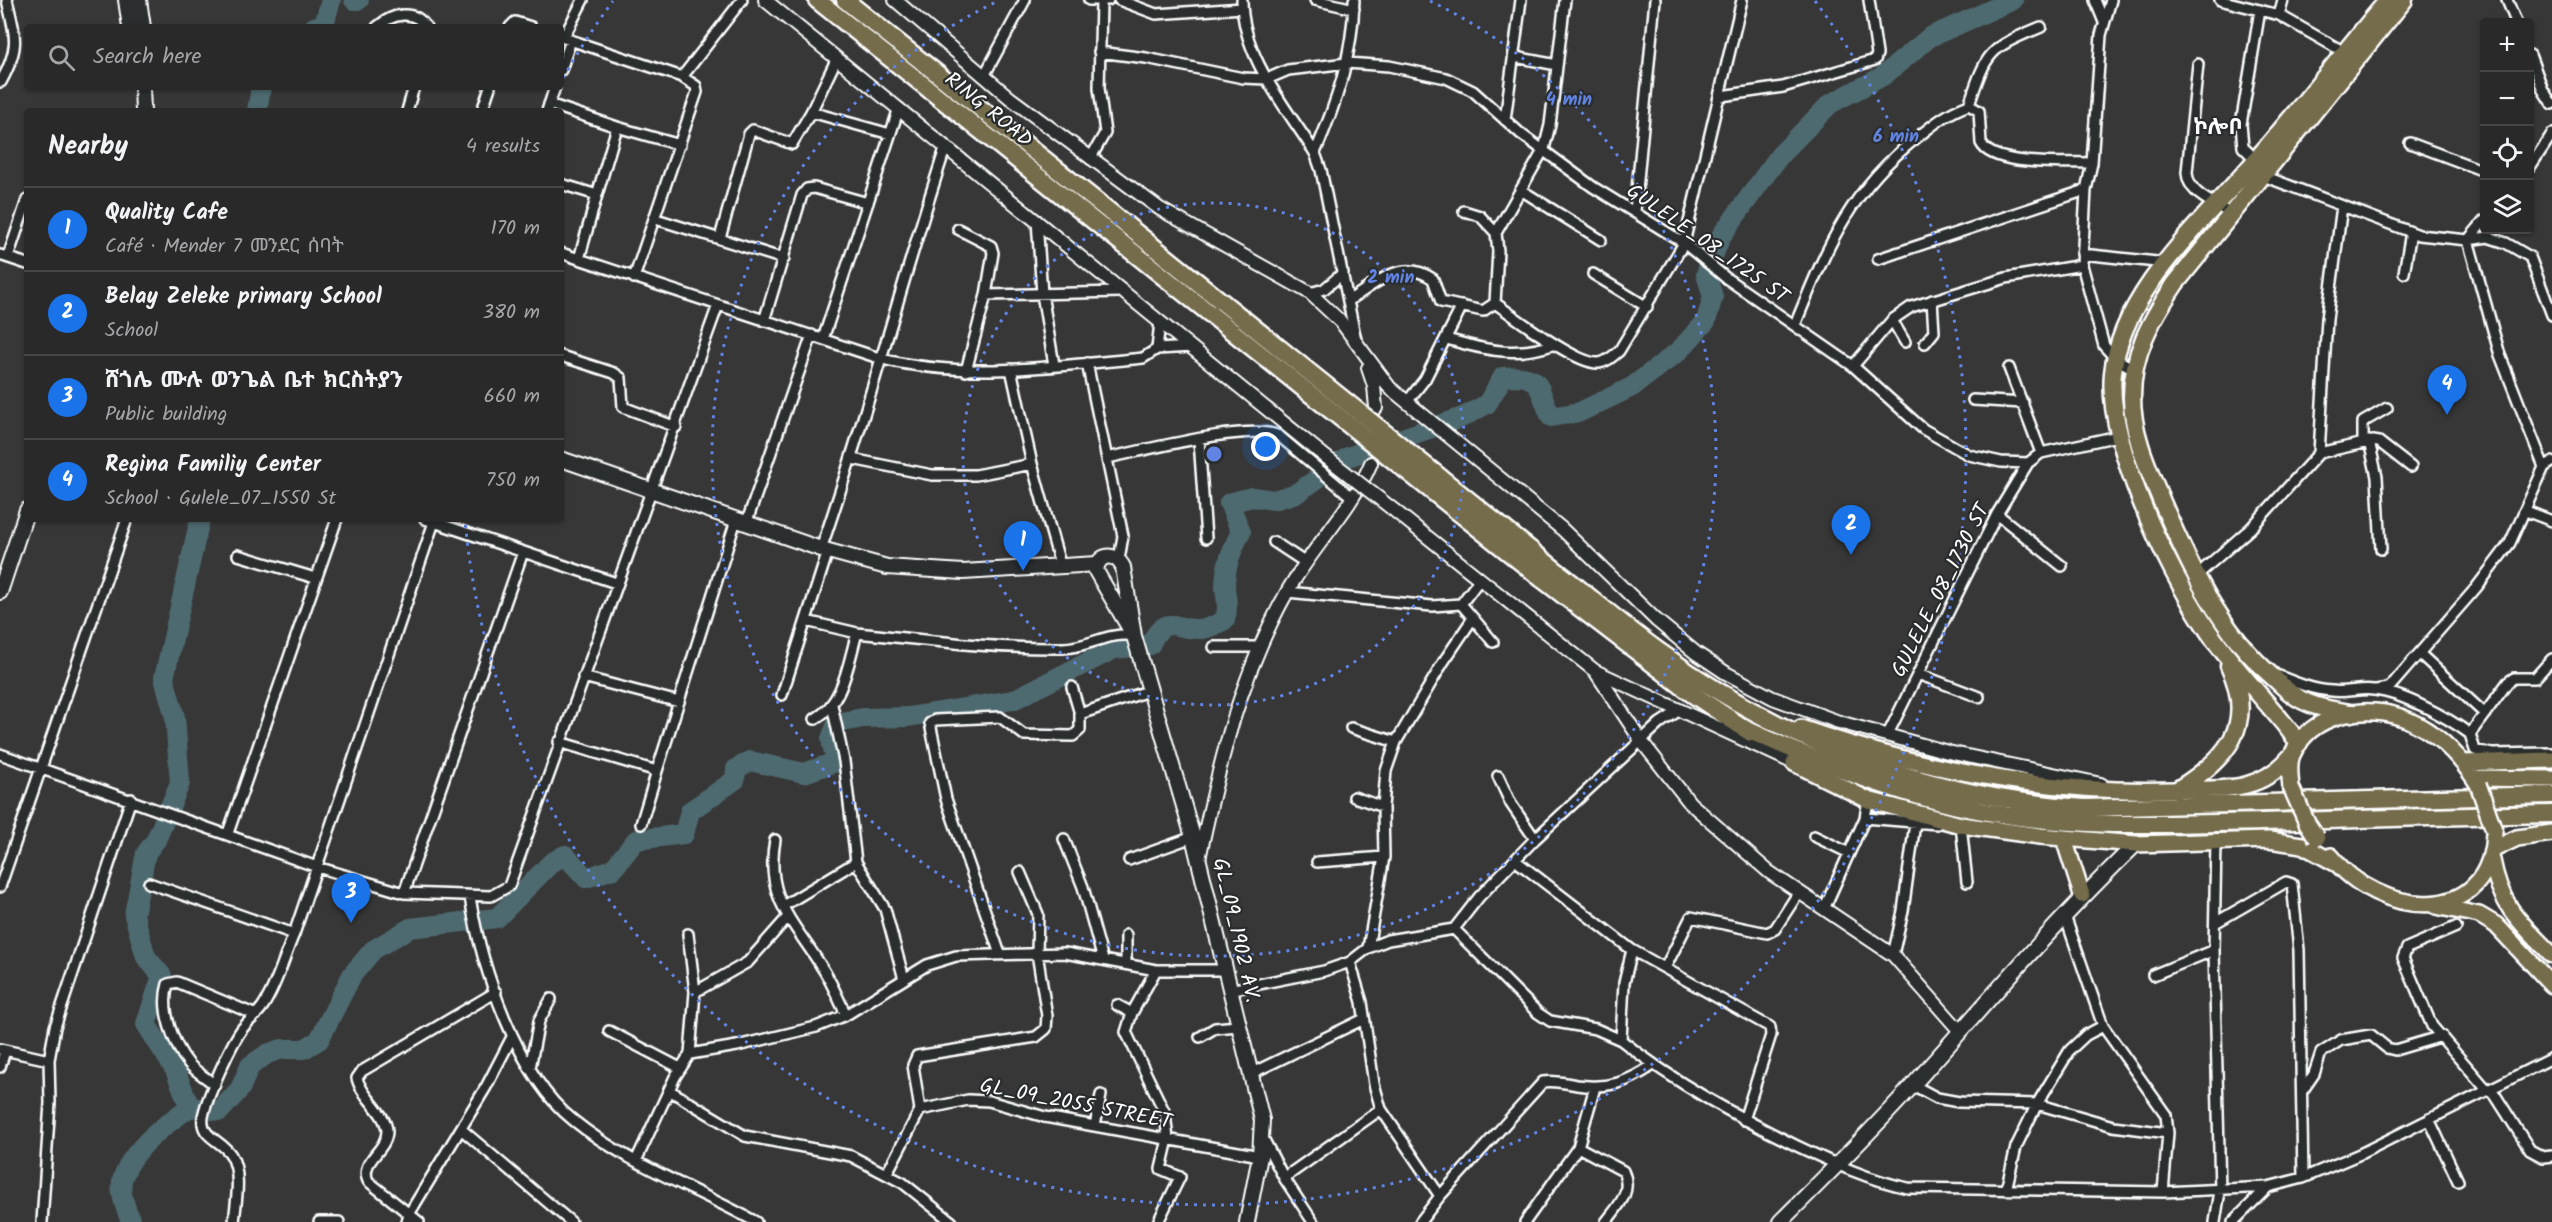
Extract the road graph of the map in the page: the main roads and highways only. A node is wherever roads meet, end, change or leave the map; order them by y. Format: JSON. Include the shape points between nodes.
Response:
{"nodes":[{"id":1,"x":126,"y":0,"type":"edge"},
{"id":2,"x":817,"y":0,"type":"edge"},
{"id":3,"x":845,"y":0,"type":"edge"},
{"id":4,"x":2388,"y":0,"type":"edge"},
{"id":5,"x":2404,"y":0,"type":"edge"},
{"id":6,"x":141,"y":2,"type":"edge"},
{"id":7,"x":130,"y":24,"type":"edge"},
{"id":8,"x":143,"y":24,"type":"edge"},
{"id":9,"x":142,"y":90,"type":"edge"},
{"id":10,"x":144,"y":108,"type":"edge"},
{"id":11,"x":2259,"y":168,"type":"junction"},
{"id":12,"x":2223,"y":209,"type":"junction"},
{"id":13,"x":564,"y":460,"type":"edge"},
{"id":14,"x":24,"y":519,"type":"edge"},
{"id":15,"x":1097,"y":564,"type":"junction"},
{"id":16,"x":1121,"y":566,"type":"junction"},
{"id":17,"x":1548,"y":574,"type":"junction"},
{"id":18,"x":1101,"y":581,"type":"junction"},
{"id":19,"x":0,"y":592,"type":"edge"},
{"id":20,"x":1134,"y":636,"type":"junction"},
{"id":21,"x":2222,"y":652,"type":"junction"},
{"id":22,"x":1748,"y":708,"type":"junction"},
{"id":23,"x":2350,"y":713,"type":"junction"},
{"id":24,"x":1743,"y":728,"type":"junction"},
{"id":25,"x":2295,"y":750,"type":"junction"},
{"id":26,"x":2552,"y":760,"type":"edge"},
{"id":27,"x":2464,"y":763,"type":"junction"},
{"id":28,"x":1794,"y":764,"type":"joint"},
{"id":29,"x":2552,"y":779,"type":"edge"},
{"id":30,"x":2476,"y":781,"type":"junction"},
{"id":31,"x":2176,"y":790,"type":"junction"},
{"id":32,"x":2552,"y":795,"type":"edge"},
{"id":33,"x":2552,"y":814,"type":"edge"},
{"id":34,"x":2552,"y":833,"type":"edge"},
{"id":35,"x":2064,"y":839,"type":"junction"},
{"id":36,"x":2136,"y":844,"type":"junction"},
{"id":37,"x":2493,"y":854,"type":"junction"},
{"id":38,"x":2337,"y":864,"type":"junction"},
{"id":39,"x":2082,"y":895,"type":"junction"},
{"id":40,"x":2427,"y":904,"type":"junction"},
{"id":41,"x":2552,"y":955,"type":"edge"},
{"id":42,"x":2552,"y":986,"type":"edge"},
{"id":43,"x":1247,"y":1222,"type":"edge"},
{"id":44,"x":1780,"y":1222,"type":"edge"}],
"edges":[{"from":1,"to":7,"type":"main road"},
{"from":2,"to":17,"type":"highway","name":"RING ROAD","bridge":true,"via":[[1134,253]]},
{"from":3,"to":17,"type":"highway","name":"RING ROAD","bridge":true,"via":[[1145,240]]},
{"from":4,"to":11,"type":"highway","via":[[2344,52]]},
{"from":5,"to":11,"type":"highway"},
{"from":6,"to":8,"type":"main road"},
{"from":9,"to":10,"type":"main road"},
{"from":11,"to":12,"type":"highway"},
{"from":12,"to":21,"type":"highway","via":[[2167,263],[2129,321],[2116,359],[2113,396],[2118,435],[2168,563]]},
{"from":12,"to":23,"type":"highway","via":[[2145,331],[2134,369],[2135,428],[2147,466],[2196,576],[2226,627],[2296,697]]},
{"from":13,"to":15,"type":"main road","via":[[824,550],[887,567],[963,572]]},
{"from":14,"to":19,"type":"main road"},
{"from":15,"to":16,"type":"main road","via":[[1111,555]]},
{"from":15,"to":18,"type":"main road"},
{"from":16,"to":18,"type":"main road","via":[[1119,580]]},
{"from":16,"to":20,"type":"main road"},
{"from":17,"to":22,"type":"highway"},
{"from":17,"to":24,"type":"highway","via":[[1691,693]]},
{"from":18,"to":20,"type":"main road"},
{"from":20,"to":43,"type":"main road","name":"GL_09_1902 AV.","via":[[1193,837],[1262,1120],[1263,1138]]},
{"from":21,"to":25,"type":"highway"},
{"from":21,"to":31,"type":"highway","via":[[2238,688],[2241,709],[2237,730],[2225,753]]},
{"from":22,"to":31,"type":"main road","via":[[1875,751],[1988,778],[2075,790]]},
{"from":22,"to":32,"type":"highway","via":[[1818,744],[1915,777],[1995,797],[2057,806]]},
{"from":23,"to":25,"type":"main road","via":[[2318,723],[2307,731]]},
{"from":23,"to":27,"type":"main road","via":[[2375,711],[2407,719],[2437,738]]},
{"from":24,"to":28,"type":"highway"},
{"from":24,"to":33,"type":"highway","via":[[1882,786],[2022,817],[2141,824]]},
{"from":25,"to":31,"type":"main road","via":[[2279,770],[2257,783]]},
{"from":25,"to":38,"type":"main road","bridge":true,"via":[[2291,786],[2307,824]]},
{"from":26,"to":27,"type":"main road"},
{"from":27,"to":30,"type":"main road"},
{"from":28,"to":35,"type":"main road","via":[[1868,800],[1961,825]]},
{"from":29,"to":30,"type":"main road"},
{"from":30,"to":37,"type":"main road","bridge":true,"via":[[2494,830]]},
{"from":34,"to":37,"type":"main road","via":[[2517,838]]},
{"from":35,"to":36,"type":"main road"},
{"from":35,"to":39,"type":"main road"},
{"from":36,"to":38,"type":"main road","via":[[2269,840],[2310,849]]},
{"from":36,"to":39,"type":"main road"},
{"from":37,"to":40,"type":"main road","via":[[2487,872],[2464,894]]},
{"from":37,"to":41,"type":"main road","via":[[2502,896],[2512,914]]},
{"from":38,"to":40,"type":"main road","via":[[2388,898]]},
{"from":39,"to":44,"type":"main road","via":[[1913,1085]]},
{"from":40,"to":42,"type":"main road","via":[[2479,915],[2496,925]]}]}
